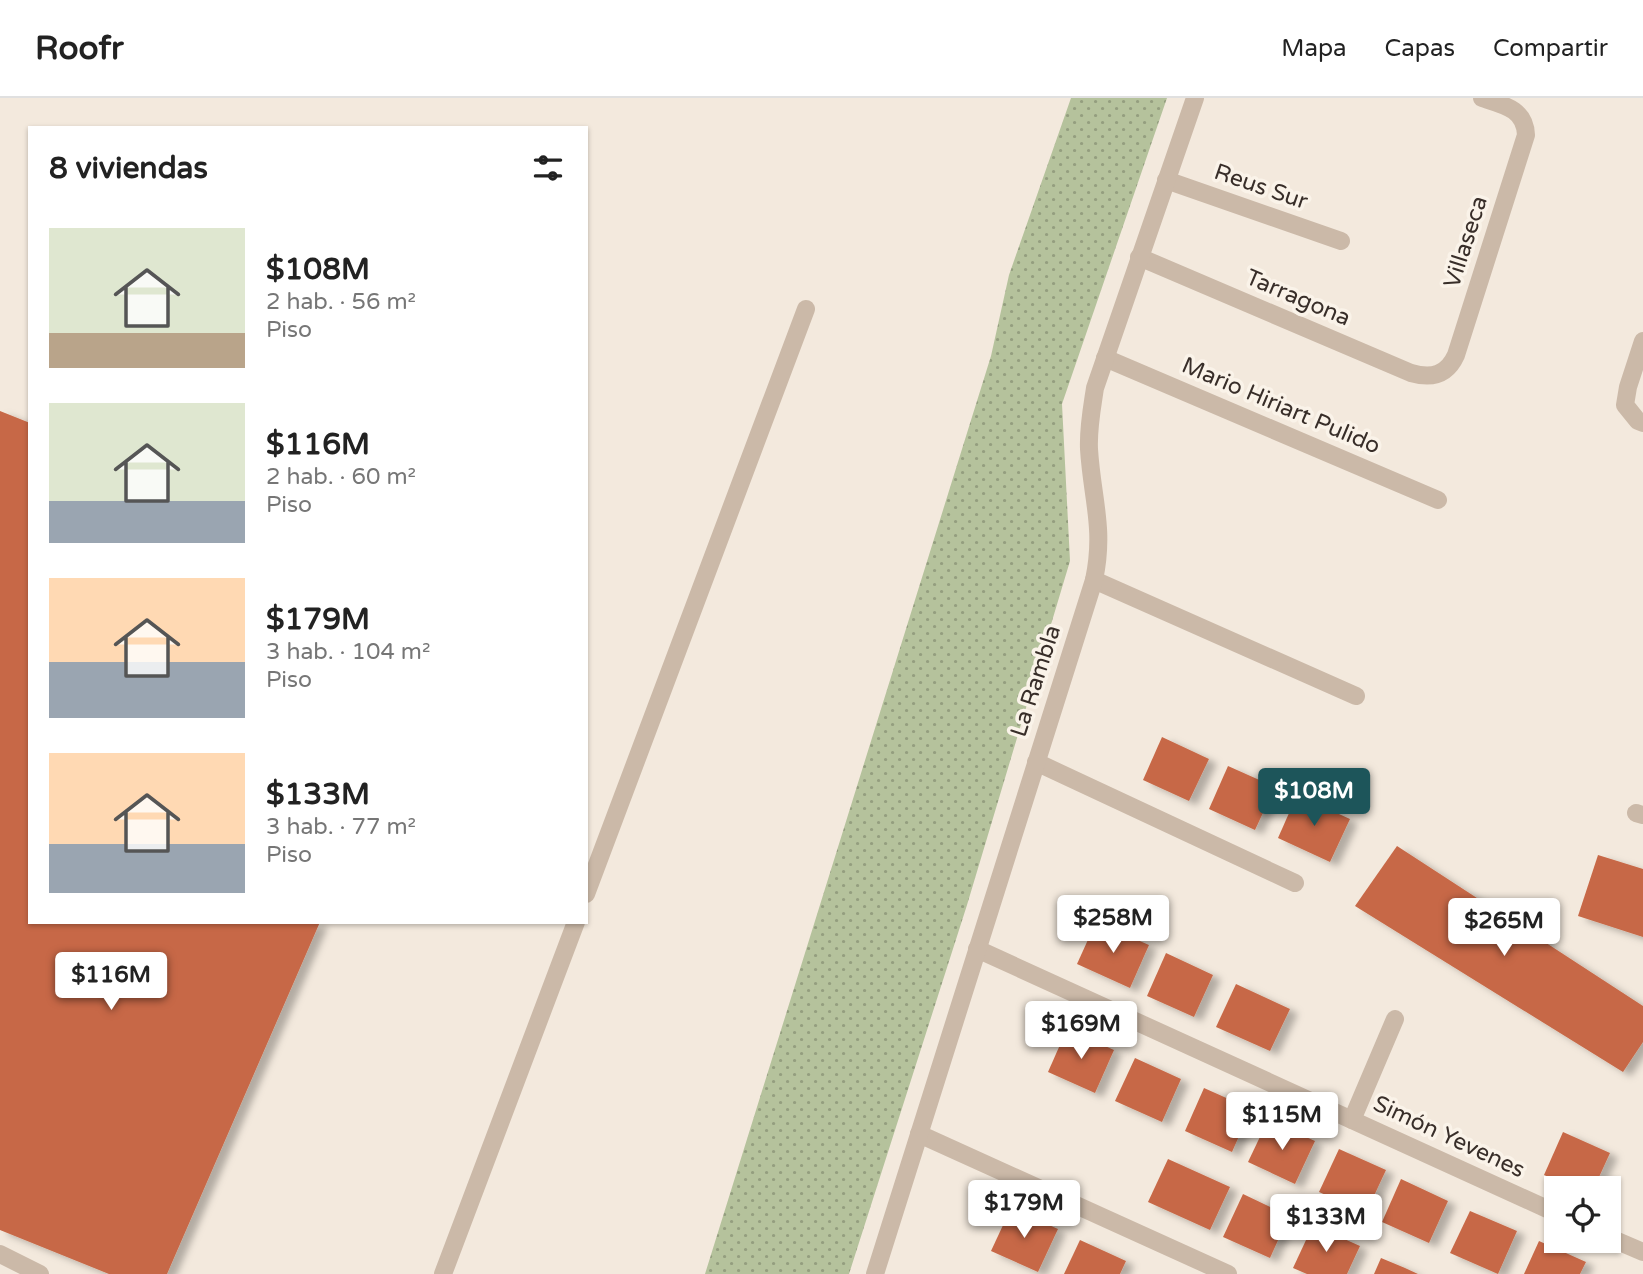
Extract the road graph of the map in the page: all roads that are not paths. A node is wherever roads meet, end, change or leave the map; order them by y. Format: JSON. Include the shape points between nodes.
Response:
{"nodes":[{"id":1,"x":1195,"y":98,"type":"edge"},
{"id":2,"x":1482,"y":98,"type":"edge"},
{"id":3,"x":1166,"y":180,"type":"junction"},
{"id":4,"x":1341,"y":240,"type":"dead end"},
{"id":5,"x":1139,"y":257,"type":"junction"},
{"id":6,"x":806,"y":310,"type":"dead end"},
{"id":7,"x":1643,"y":341,"type":"edge"},
{"id":8,"x":1105,"y":358,"type":"junction"},
{"id":9,"x":1439,"y":374,"type":"joint"},
{"id":10,"x":1643,"y":423,"type":"edge"},
{"id":11,"x":1438,"y":500,"type":"dead end"},
{"id":12,"x":1094,"y":580,"type":"junction"},
{"id":13,"x":1356,"y":696,"type":"dead end"},
{"id":14,"x":1036,"y":762,"type":"junction"},
{"id":15,"x":1295,"y":883,"type":"dead end"},
{"id":16,"x":588,"y":889,"type":"edge"},
{"id":17,"x":575,"y":924,"type":"edge"},
{"id":18,"x":977,"y":949,"type":"junction"},
{"id":19,"x":1395,"y":1019,"type":"dead end"},
{"id":20,"x":1352,"y":1120,"type":"junction"},
{"id":21,"x":919,"y":1134,"type":"junction"},
{"id":22,"x":1544,"y":1208,"type":"edge"},
{"id":23,"x":1621,"y":1243,"type":"edge"},
{"id":24,"x":1643,"y":1252,"type":"edge"},
{"id":25,"x":0,"y":1254,"type":"edge"},
{"id":26,"x":40,"y":1274,"type":"edge"},
{"id":27,"x":443,"y":1274,"type":"edge"},
{"id":28,"x":875,"y":1274,"type":"edge"},
{"id":29,"x":1228,"y":1274,"type":"edge"}],
"edges":[{"from":1,"to":3,"type":"street","name":"La Rambla"},
{"from":2,"to":9,"type":"street","name":"Villaseca","via":[[1511,108],[1523,119],[1524,143],[1452,363]]},
{"from":3,"to":4,"type":"street","name":"Reus Sur"},
{"from":3,"to":5,"type":"street","name":"La Rambla"},
{"from":5,"to":8,"type":"street","name":"La Rambla"},
{"from":5,"to":9,"type":"street","name":"Tarragona","via":[[1411,373]]},
{"from":6,"to":16,"type":"street"},
{"from":7,"to":10,"type":"street","via":[[1625,405]]},
{"from":8,"to":11,"type":"street","name":"Mario Hiriart Pulido"},
{"from":8,"to":12,"type":"street","name":"La Rambla","via":[[1090,419],[1100,533]]},
{"from":12,"to":13,"type":"street"},
{"from":12,"to":14,"type":"street","name":"La Rambla"},
{"from":14,"to":15,"type":"street"},
{"from":14,"to":18,"type":"street","name":"La Rambla"},
{"from":17,"to":27,"type":"street"},
{"from":18,"to":20,"type":"street","name":"Simón Yevenes"},
{"from":18,"to":21,"type":"street","name":"La Rambla"},
{"from":19,"to":20,"type":"street"},
{"from":20,"to":22,"type":"street","name":"Simón Yevenes"},
{"from":21,"to":28,"type":"street","name":"La Rambla"},
{"from":21,"to":29,"type":"street"},
{"from":23,"to":24,"type":"street"},
{"from":25,"to":26,"type":"street"}]}
